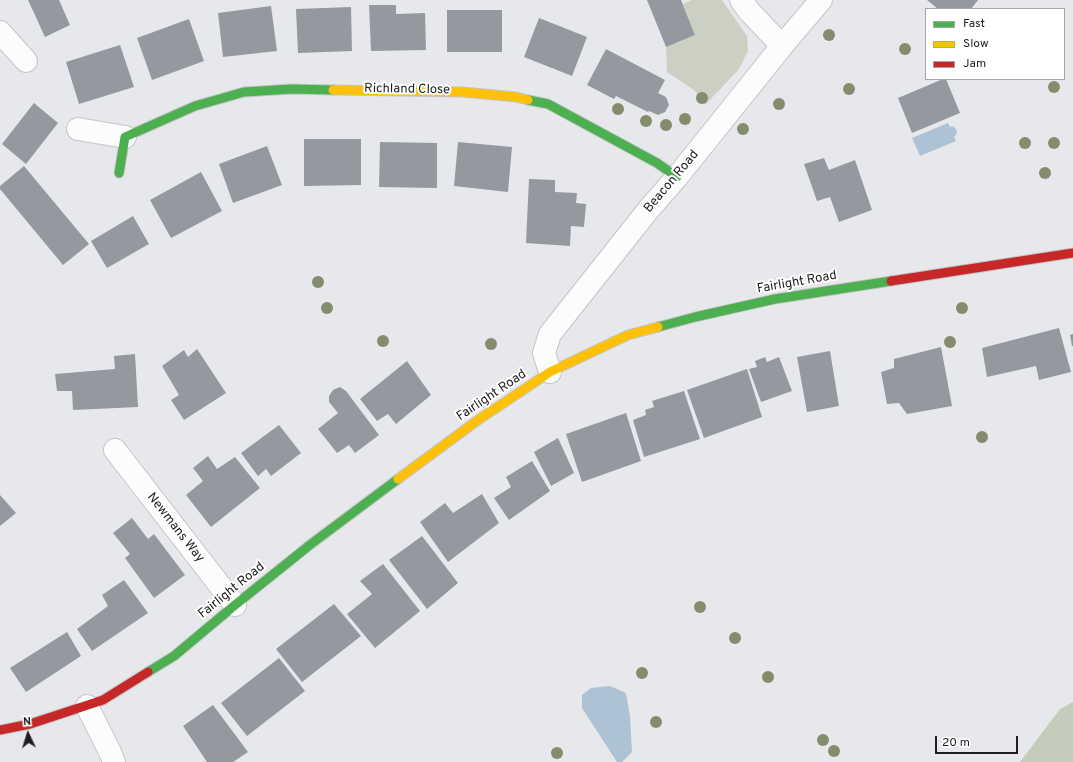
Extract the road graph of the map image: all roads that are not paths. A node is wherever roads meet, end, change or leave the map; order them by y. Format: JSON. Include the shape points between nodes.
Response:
{"nodes":[{"id":1,"x":741,"y":0,"type":"edge"},
{"id":2,"x":821,"y":0,"type":"edge"},
{"id":3,"x":0,"y":32,"type":"edge"},
{"id":4,"x":782,"y":46,"type":"junction"},
{"id":5,"x":26,"y":61,"type":"dead end"},
{"id":6,"x":78,"y":128,"type":"dead end"},
{"id":7,"x":125,"y":137,"type":"junction"},
{"id":8,"x":119,"y":173,"type":"dead end"},
{"id":9,"x":677,"y":177,"type":"junction"},
{"id":10,"x":1073,"y":253,"type":"edge"},
{"id":11,"x":550,"y":372,"type":"junction"},
{"id":12,"x":115,"y":450,"type":"dead end"},
{"id":13,"x":235,"y":605,"type":"junction"},
{"id":14,"x":87,"y":706,"type":"junction"},
{"id":15,"x":0,"y":730,"type":"edge"},
{"id":16,"x":114,"y":762,"type":"edge"}],
"edges":[{"from":1,"to":4,"type":"street"},
{"from":2,"to":4,"type":"street","name":"Beacon Road"},
{"from":3,"to":5,"type":"street"},
{"from":4,"to":9,"type":"street","name":"Beacon Road"},
{"from":6,"to":7,"type":"street"},
{"from":7,"to":8,"type":"street"},
{"from":7,"to":9,"type":"street","name":"Richland Close","via":[[195,106],[244,92],[292,89],[462,92],[516,96],[548,104],[658,163]]},
{"from":9,"to":11,"type":"street","name":"Beacon Road","via":[[550,334],[544,353]]},
{"from":10,"to":11,"type":"street","name":"Fairlight Road","via":[[767,300],[628,335]]},
{"from":11,"to":13,"type":"street","name":"Fairlight Road","via":[[478,420],[311,544]]},
{"from":12,"to":13,"type":"street","name":"Newmans Way"},
{"from":13,"to":14,"type":"street","name":"Fairlight Road","via":[[174,656],[103,700]]},
{"from":14,"to":15,"type":"street","name":"Fairlight Road","via":[[30,724]]},
{"from":14,"to":16,"type":"street"}]}
